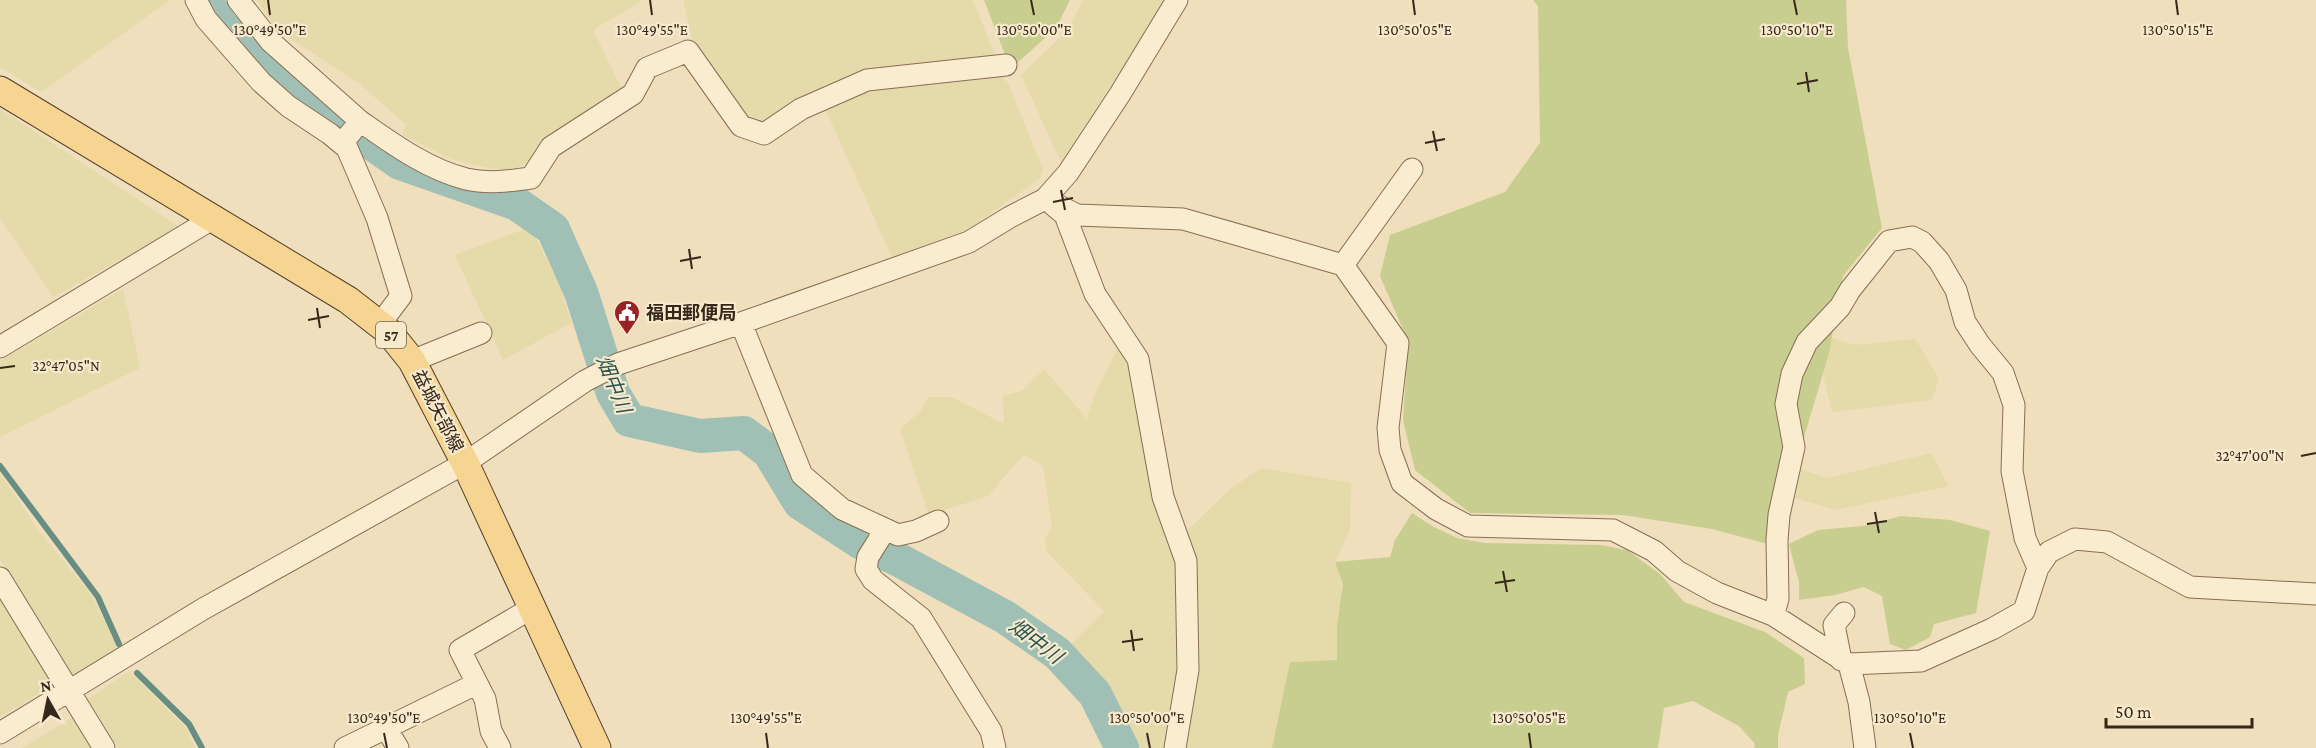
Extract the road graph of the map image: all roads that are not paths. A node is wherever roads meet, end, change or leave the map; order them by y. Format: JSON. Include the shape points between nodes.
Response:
{"nodes":[{"id":1,"x":196,"y":0,"type":"edge"},
{"id":2,"x":238,"y":0,"type":"edge"},
{"id":3,"x":1177,"y":0,"type":"edge"},
{"id":4,"x":1006,"y":65,"type":"dead end"},
{"id":5,"x":0,"y":90,"type":"edge"},
{"id":6,"x":359,"y":123,"type":"junction"},
{"id":7,"x":343,"y":142,"type":"junction"},
{"id":8,"x":1412,"y":169,"type":"dead end"},
{"id":9,"x":1045,"y":199,"type":"junction"},
{"id":10,"x":212,"y":219,"type":"junction"},
{"id":11,"x":1342,"y":265,"type":"junction"},
{"id":12,"x":741,"y":323,"type":"junction"},
{"id":13,"x":380,"y":324,"type":"junction"},
{"id":14,"x":481,"y":333,"type":"dead end"},
{"id":15,"x":0,"y":347,"type":"edge"},
{"id":16,"x":412,"y":361,"type":"junction"},
{"id":17,"x":465,"y":463,"type":"junction"},
{"id":18,"x":938,"y":521,"type":"dead end"},
{"id":19,"x":883,"y":533,"type":"junction"},
{"id":20,"x":2038,"y":568,"type":"junction"},
{"id":21,"x":0,"y":578,"type":"edge"},
{"id":22,"x":2316,"y":594,"type":"edge"},
{"id":23,"x":532,"y":608,"type":"junction"},
{"id":24,"x":1844,"y":613,"type":"dead end"},
{"id":25,"x":1773,"y":615,"type":"junction"},
{"id":26,"x":1845,"y":662,"type":"junction"},
{"id":27,"x":476,"y":684,"type":"junction"},
{"id":28,"x":70,"y":691,"type":"junction"},
{"id":29,"x":386,"y":728,"type":"junction"},
{"id":30,"x":0,"y":734,"type":"edge"},
{"id":31,"x":105,"y":748,"type":"edge"},
{"id":32,"x":345,"y":748,"type":"edge"},
{"id":33,"x":398,"y":748,"type":"edge"},
{"id":34,"x":500,"y":748,"type":"edge"},
{"id":35,"x":597,"y":748,"type":"edge"},
{"id":36,"x":995,"y":748,"type":"edge"},
{"id":37,"x":1175,"y":748,"type":"edge"},
{"id":38,"x":1865,"y":748,"type":"edge"}],
"edges":[{"from":1,"to":7,"type":"street","via":[[206,19],[261,82],[288,106]]},
{"from":2,"to":6,"type":"street","via":[[271,42]]},
{"from":3,"to":9,"type":"street","via":[[1068,173]]},
{"from":4,"to":6,"type":"street","via":[[867,80],[801,109],[764,134],[741,126],[688,51],[647,68],[633,94],[551,147],[531,178],[501,182],[468,179],[444,171]]},
{"from":5,"to":10,"type":"main road","name":"益城矢部線","number":"57"},
{"from":6,"to":7,"type":"street"},
{"from":7,"to":13,"type":"street","via":[[377,218],[400,296]]},
{"from":8,"to":11,"type":"street"},
{"from":9,"to":11,"type":"street","via":[[1077,215],[1183,219]]},
{"from":9,"to":12,"type":"street","via":[[969,242]]},
{"from":9,"to":37,"type":"street","via":[[1065,215],[1095,294],[1138,359],[1163,497],[1186,561],[1188,670]]},
{"from":10,"to":13,"type":"main road","name":"益城矢部線","number":"57","via":[[348,300]]},
{"from":10,"to":15,"type":"street"},
{"from":11,"to":25,"type":"street","via":[[1398,344],[1388,428],[1390,450],[1402,483],[1436,509],[1468,526],[1612,530],[1654,551],[1677,572]]},
{"from":12,"to":17,"type":"street","via":[[618,364],[585,381]]},
{"from":12,"to":19,"type":"street","via":[[802,475],[842,508]]},
{"from":13,"to":16,"type":"main road","name":"益城矢部線","number":"57"},
{"from":14,"to":16,"type":"street"},
{"from":16,"to":17,"type":"main road","name":"益城矢部線","number":"57"},
{"from":17,"to":23,"type":"main road","name":"益城矢部線","number":"57"},
{"from":17,"to":28,"type":"street","via":[[203,609]]},
{"from":18,"to":19,"type":"street","via":[[898,535]]},
{"from":19,"to":36,"type":"street","via":[[868,557],[866,570],[921,618],[991,731]]},
{"from":20,"to":22,"type":"street","via":[[2049,552],[2075,539],[2107,542],[2190,587]]},
{"from":20,"to":25,"type":"street","via":[[2025,538],[2012,471],[2014,405],[2003,373],[1965,322],[1956,290],[1939,261],[1912,237],[1889,241],[1840,307],[1808,342],[1792,374],[1786,404],[1794,447],[1779,515],[1778,599]]},
{"from":20,"to":26,"type":"street","via":[[2024,610],[1992,630],[1921,661]]},
{"from":21,"to":28,"type":"street"},
{"from":23,"to":27,"type":"street","via":[[460,650]]},
{"from":23,"to":35,"type":"main road","name":"益城矢部線","number":"57"},
{"from":24,"to":26,"type":"street","via":[[1834,625]]},
{"from":25,"to":26,"type":"street"},
{"from":26,"to":38,"type":"street","via":[[1858,702]]},
{"from":27,"to":29,"type":"street"},
{"from":27,"to":34,"type":"street","via":[[485,699],[491,731]]},
{"from":28,"to":30,"type":"street"},
{"from":28,"to":31,"type":"street"},
{"from":29,"to":32,"type":"street"},
{"from":29,"to":33,"type":"street"}]}
